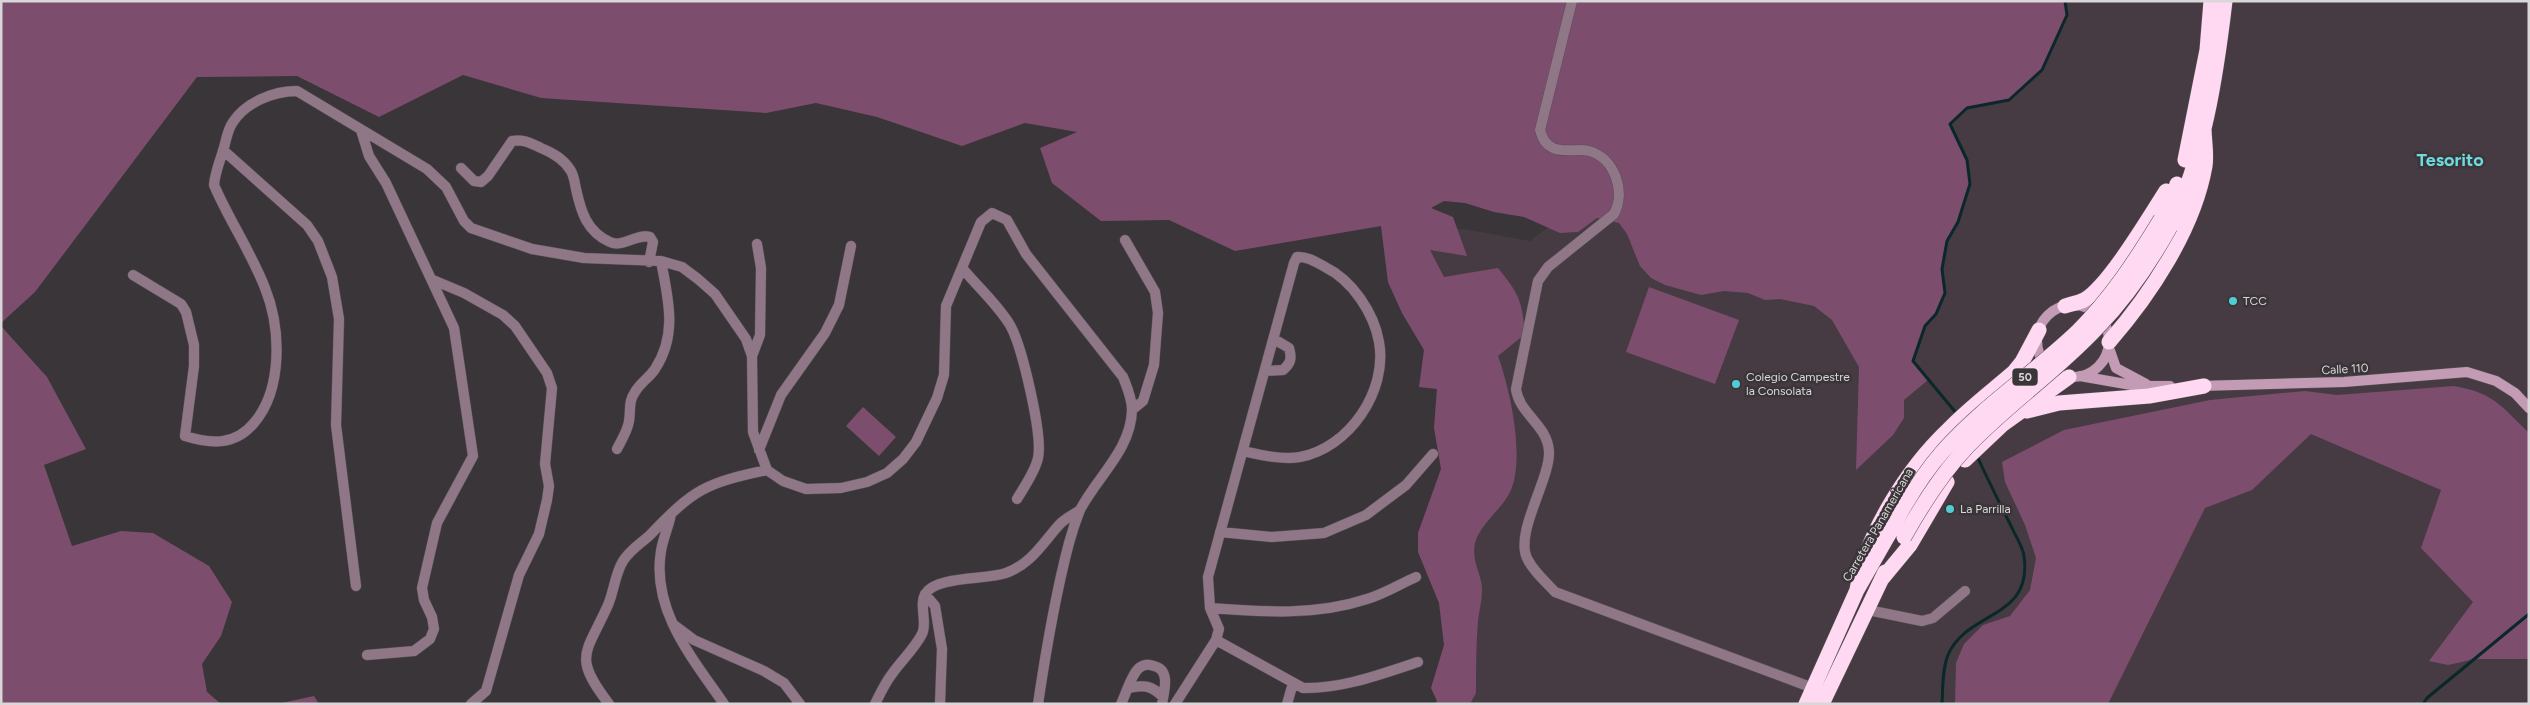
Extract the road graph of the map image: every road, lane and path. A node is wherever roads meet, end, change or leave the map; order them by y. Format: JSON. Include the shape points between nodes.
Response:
{"nodes":[{"id":1,"x":1572,"y":1,"type":"edge"},
{"id":2,"x":2211,"y":1,"type":"edge"},
{"id":3,"x":2225,"y":1,"type":"edge"},
{"id":4,"x":2204,"y":128,"type":"junction"},
{"id":5,"x":361,"y":130,"type":"junction"},
{"id":6,"x":223,"y":150,"type":"junction"},
{"id":7,"x":461,"y":168,"type":"dead end"},
{"id":8,"x":2180,"y":174,"type":"junction"},
{"id":9,"x":2165,"y":223,"type":"junction"},
{"id":10,"x":1125,"y":240,"type":"dead end"},
{"id":11,"x":757,"y":244,"type":"dead end"},
{"id":12,"x":850,"y":246,"type":"dead end"},
{"id":13,"x":661,"y":261,"type":"junction"},
{"id":14,"x":649,"y":262,"type":"junction"},
{"id":15,"x":963,"y":269,"type":"junction"},
{"id":16,"x":133,"y":275,"type":"dead end"},
{"id":17,"x":432,"y":280,"type":"junction"},
{"id":18,"x":2065,"y":306,"type":"junction"},
{"id":19,"x":2039,"y":330,"type":"junction"},
{"id":20,"x":1274,"y":339,"type":"junction"},
{"id":21,"x":2109,"y":343,"type":"junction"},
{"id":22,"x":752,"y":356,"type":"junction"},
{"id":23,"x":1265,"y":371,"type":"junction"},
{"id":24,"x":2074,"y":377,"type":"junction"},
{"id":25,"x":2204,"y":386,"type":"junction"},
{"id":26,"x":2151,"y":387,"type":"junction"},
{"id":27,"x":2529,"y":408,"type":"edge"},
{"id":28,"x":1132,"y":410,"type":"junction"},
{"id":29,"x":2018,"y":413,"type":"junction"},
{"id":30,"x":617,"y":449,"type":"dead end"},
{"id":31,"x":759,"y":450,"type":"junction"},
{"id":32,"x":1243,"y":451,"type":"junction"},
{"id":33,"x":1433,"y":454,"type":"dead end"},
{"id":34,"x":767,"y":470,"type":"junction"},
{"id":35,"x":1017,"y":499,"type":"dead end"},
{"id":36,"x":1080,"y":510,"type":"junction"},
{"id":37,"x":672,"y":512,"type":"junction"},
{"id":38,"x":1220,"y":532,"type":"junction"},
{"id":39,"x":1896,"y":535,"type":"junction"},
{"id":40,"x":1416,"y":577,"type":"dead end"},
{"id":41,"x":1881,"y":580,"type":"junction"},
{"id":42,"x":356,"y":586,"type":"dead end"},
{"id":43,"x":1857,"y":590,"type":"junction"},
{"id":44,"x":1965,"y":591,"type":"dead end"},
{"id":45,"x":925,"y":594,"type":"junction"},
{"id":46,"x":1210,"y":608,"type":"junction"},
{"id":47,"x":1868,"y":610,"type":"junction"},
{"id":48,"x":670,"y":622,"type":"junction"},
{"id":49,"x":1216,"y":640,"type":"junction"},
{"id":50,"x":367,"y":655,"type":"dead end"},
{"id":51,"x":1418,"y":662,"type":"dead end"},
{"id":52,"x":1293,"y":683,"type":"junction"},
{"id":53,"x":1129,"y":688,"type":"junction"},
{"id":54,"x":1813,"y":688,"type":"junction"},
{"id":55,"x":1163,"y":701,"type":"edge"},
{"id":56,"x":471,"y":704,"type":"edge"},
{"id":57,"x":609,"y":704,"type":"edge"},
{"id":58,"x":724,"y":704,"type":"edge"},
{"id":59,"x":800,"y":704,"type":"edge"},
{"id":60,"x":875,"y":704,"type":"edge"},
{"id":61,"x":940,"y":704,"type":"edge"},
{"id":62,"x":1038,"y":704,"type":"edge"},
{"id":63,"x":1121,"y":704,"type":"edge"},
{"id":64,"x":1176,"y":704,"type":"edge"},
{"id":65,"x":1288,"y":704,"type":"edge"},
{"id":66,"x":1806,"y":704,"type":"edge"},
{"id":67,"x":1822,"y":704,"type":"edge"}],
"edges":[{"from":1,"to":54,"type":"street","via":[[1540,130],[1542,139],[1554,149],[1588,150],[1604,158],[1618,181],[1619,204],[1614,214],[1548,267],[1538,281],[1516,389],[1517,398],[1546,435],[1549,452],[1547,469],[1532,508],[1526,536],[1526,558],[1555,592]]},
{"from":2,"to":8,"type":"highway","name":"Carretera Panamericana","number":"50","via":[[2202,78]]},
{"from":3,"to":4,"type":"highway","name":"Carretera Panamericana","number":"50","via":[[2212,98]]},
{"from":4,"to":9,"type":"highway","name":"Carretera Panamericana","number":"50","via":[[2188,182]]},
{"from":4,"to":21,"type":"highway","via":[[2205,165],[2192,210],[2160,273]]},
{"from":5,"to":6,"type":"street","via":[[307,95],[284,91],[242,111],[232,123]]},
{"from":5,"to":14,"type":"street","via":[[427,168],[446,187],[464,222],[471,228],[532,249],[584,258]]},
{"from":5,"to":17,"type":"street","via":[[369,156],[386,182]]},
{"from":6,"to":16,"type":"street","via":[[214,185],[266,289],[276,348],[270,398],[249,430],[220,444],[185,436],[194,366],[194,345],[186,312],[176,300]]},
{"from":6,"to":42,"type":"street","via":[[307,225],[318,241],[332,277],[339,319],[336,425]]},
{"from":7,"to":14,"type":"street","via":[[474,181],[482,182],[512,141],[523,140],[551,152],[561,158],[572,172],[581,213],[588,226],[611,243],[626,242],[643,235],[650,237],[653,242]]},
{"from":8,"to":9,"type":"highway","name":"Carretera Panamericana","number":"50"},
{"from":8,"to":18,"type":"highway","via":[[2097,288],[2085,299]]},
{"from":9,"to":39,"type":"highway","name":"Carretera Panamericana","number":"50","bridge":true,"via":[[2147,268],[2119,304],[2096,330],[1968,446]]},
{"from":10,"to":28,"type":"street","via":[[1155,292],[1158,313],[1154,365],[1143,401]]},
{"from":11,"to":22,"type":"street","via":[[762,268],[760,335]]},
{"from":12,"to":31,"type":"street","via":[[839,305],[825,333],[781,395]]},
{"from":13,"to":14,"type":"street"},
{"from":13,"to":22,"type":"street","via":[[682,268],[715,294],[746,339]]},
{"from":13,"to":30,"type":"street","via":[[670,312],[670,333],[654,370],[635,391],[630,402],[629,422]]},
{"from":15,"to":28,"type":"street","via":[[980,222],[992,213],[1007,220],[1026,254],[1123,377]]},
{"from":15,"to":34,"type":"street","via":[[946,306],[944,375],[937,398],[916,442],[903,459],[887,473],[841,488],[806,489],[783,481]]},
{"from":15,"to":35,"type":"street","via":[[1010,325],[1038,424],[1038,460]]},
{"from":17,"to":50,"type":"street","via":[[454,328],[473,456],[437,523],[422,588],[434,629],[430,639],[414,651]]},
{"from":17,"to":56,"type":"street","via":[[464,292],[503,315],[515,326],[547,373],[552,388],[545,464],[549,486],[539,534],[519,575],[486,691]]},
{"from":18,"to":19,"type":"main road","via":[[2049,315]]},
{"from":18,"to":21,"type":"main road","via":[[2084,307],[2099,317]]},
{"from":19,"to":24,"type":"main road","via":[[2042,360],[2049,369]]},
{"from":19,"to":43,"type":"highway","via":[[2014,372],[1947,430],[1914,469],[1872,540]]},
{"from":20,"to":23,"type":"street"},
{"from":20,"to":23,"type":"street","via":[[1288,348],[1289,364],[1283,370]]},
{"from":20,"to":32,"type":"street","via":[[1294,263],[1297,257],[1304,256],[1332,270],[1354,290],[1370,315],[1380,342],[1378,374],[1370,402],[1352,427],[1327,447],[1300,457],[1273,457]]},
{"from":21,"to":24,"type":"main road","via":[[2100,365]]},
{"from":21,"to":26,"type":"main road","via":[[2116,368]]},
{"from":22,"to":31,"type":"street","via":[[753,432]]},
{"from":23,"to":32,"type":"street"},
{"from":24,"to":26,"type":"main road","name":"Calle 110"},
{"from":24,"to":29,"type":"highway"},
{"from":25,"to":26,"type":"main road","name":"Calle 110"},
{"from":25,"to":27,"type":"main road","name":"Calle 110","via":[[2344,382],[2467,372],[2496,381],[2515,393]]},
{"from":25,"to":29,"type":"highway","via":[[2149,396],[2059,403]]},
{"from":28,"to":36,"type":"street","via":[[1118,454]]},
{"from":29,"to":41,"type":"highway","via":[[1959,466],[1940,491],[1910,545]]},
{"from":31,"to":34,"type":"street"},
{"from":32,"to":38,"type":"street"},
{"from":33,"to":38,"type":"street","via":[[1406,485],[1366,515],[1324,533],[1272,537]]},
{"from":34,"to":37,"type":"street","via":[[706,486]]},
{"from":36,"to":45,"type":"street","via":[[1060,524],[1021,566],[1004,574],[940,584]]},
{"from":36,"to":62,"type":"street","via":[[1069,541],[1050,628]]},
{"from":37,"to":48,"type":"street","via":[[661,550],[660,576]]},
{"from":37,"to":57,"type":"street","via":[[629,552],[621,564],[609,603],[587,647],[586,663],[590,678]]},
{"from":38,"to":46,"type":"street","via":[[1208,577]]},
{"from":39,"to":41,"type":"highway","name":"Carretera Panamericana","number":"50"},
{"from":39,"to":43,"type":"highway","name":"Carretera Panamericana","number":"50"},
{"from":40,"to":46,"type":"street","via":[[1367,599],[1318,610],[1273,613]]},
{"from":41,"to":47,"type":"highway","name":"Carretera Panamericana","number":"50"},
{"from":43,"to":54,"type":"highway","name":"Carretera Panamericana","number":"50"},
{"from":44,"to":47,"type":"street","via":[[1933,618],[1922,621]]},
{"from":45,"to":60,"type":"street","via":[[922,634],[891,675]]},
{"from":45,"to":61,"type":"street","via":[[935,606],[942,649]]},
{"from":46,"to":49,"type":"street","via":[[1219,629]]},
{"from":47,"to":67,"type":"highway","name":"Carretera Panamericana","number":"50"},
{"from":48,"to":58,"type":"street"},
{"from":48,"to":59,"type":"street","via":[[694,640],[784,683]]},
{"from":49,"to":52,"type":"street"},
{"from":49,"to":64,"type":"street"},
{"from":51,"to":52,"type":"street","via":[[1369,678],[1315,688],[1303,688]]},
{"from":52,"to":65,"type":"street"},
{"from":53,"to":55,"type":"street","via":[[1142,685],[1154,688]]},
{"from":53,"to":55,"type":"street","via":[[1139,668],[1147,664],[1156,666],[1166,678]]},
{"from":53,"to":63,"type":"street"},
{"from":54,"to":66,"type":"highway","name":"Carretera Panamericana","number":"50"}]}
